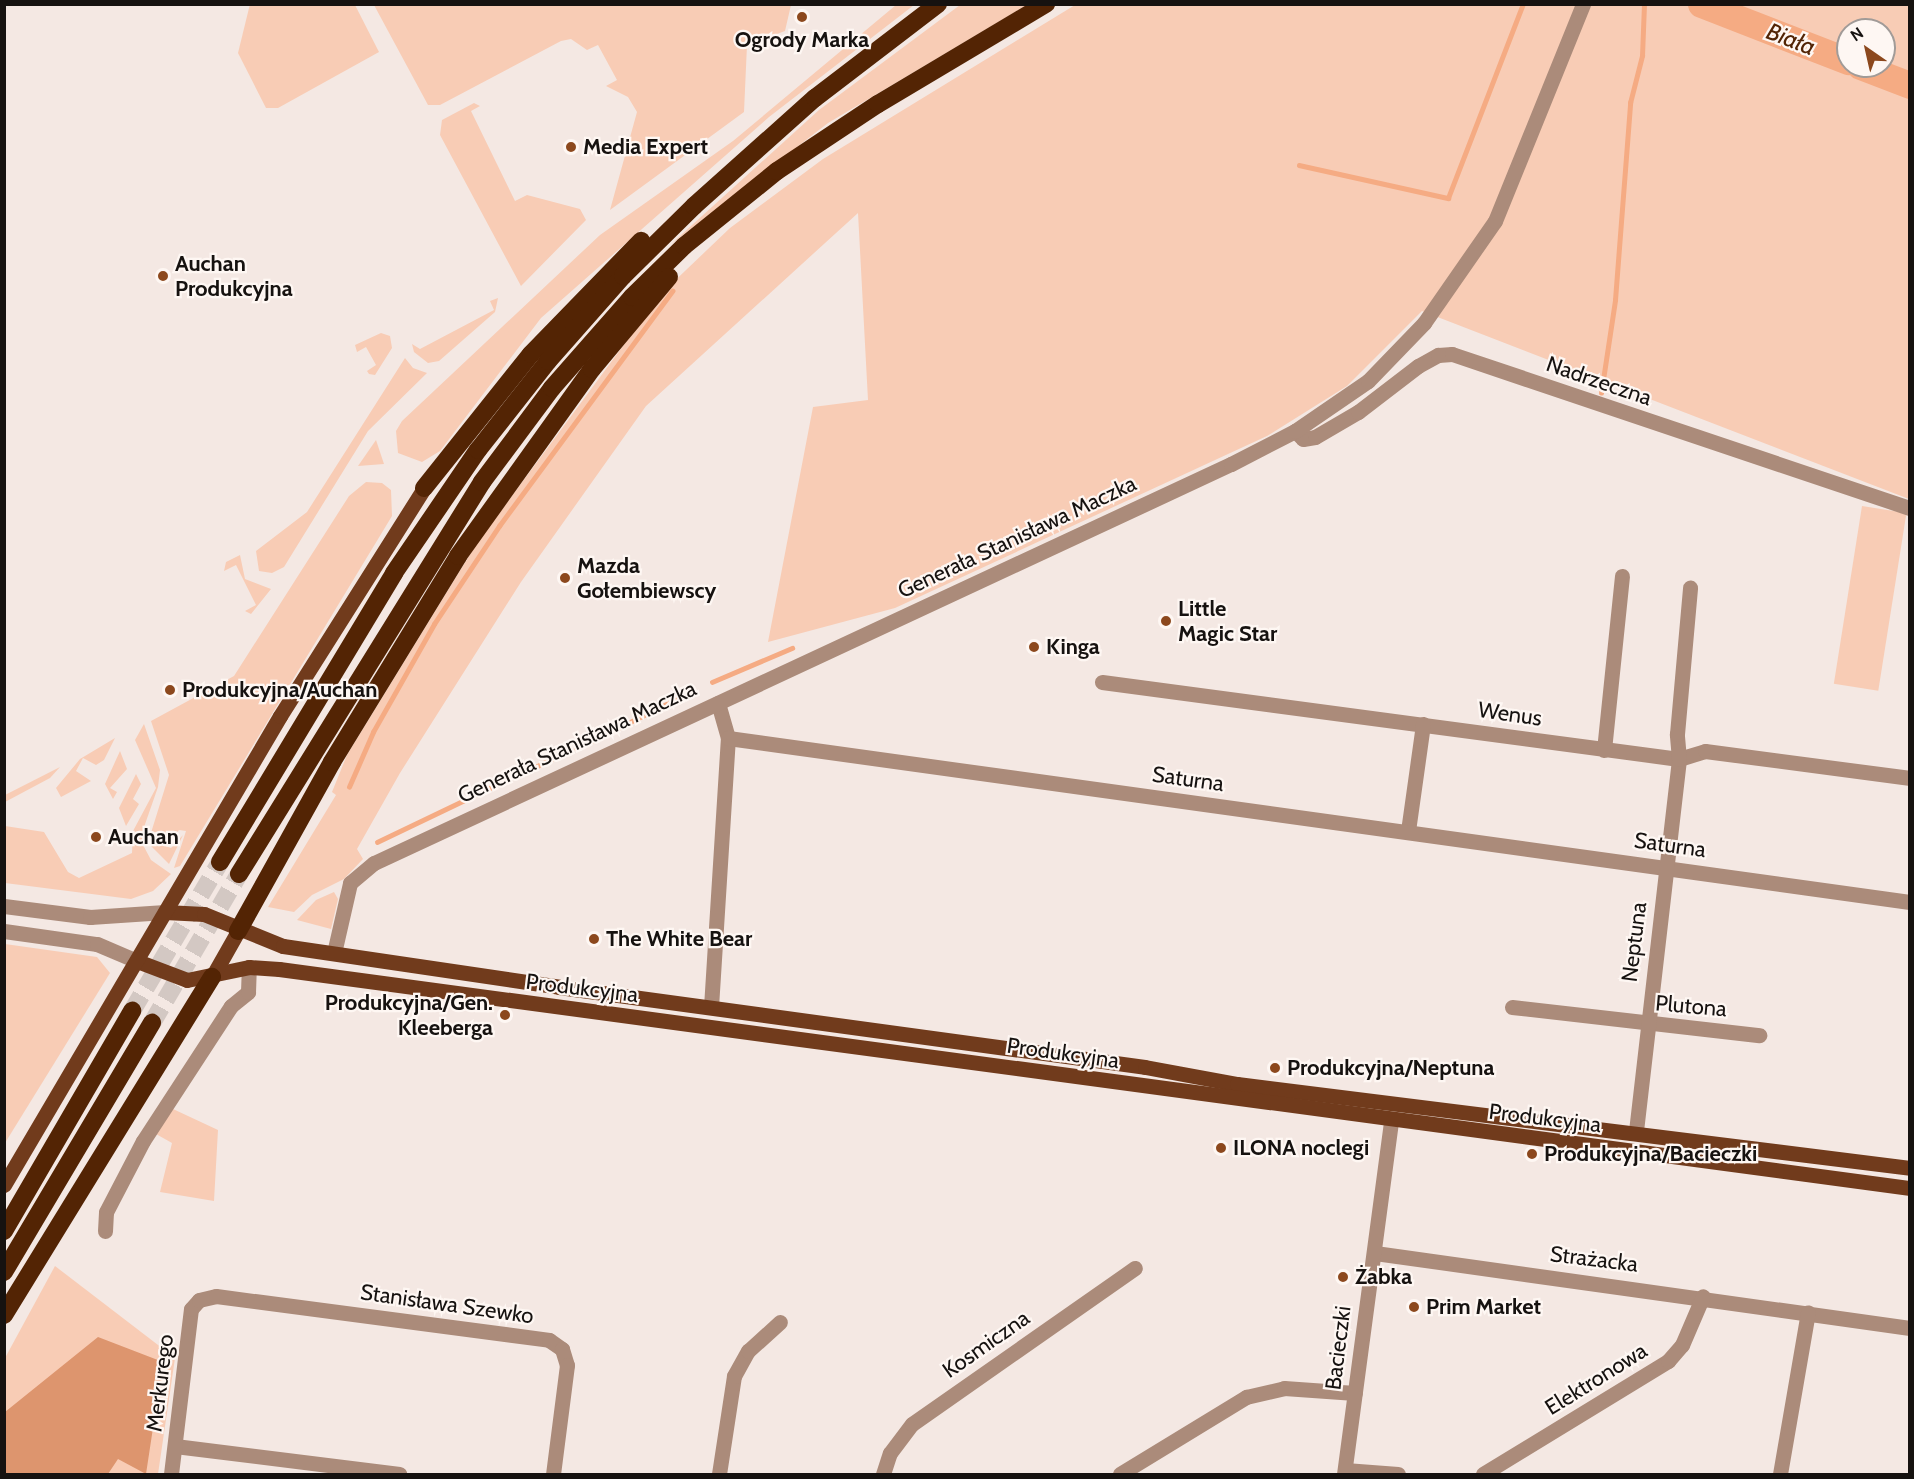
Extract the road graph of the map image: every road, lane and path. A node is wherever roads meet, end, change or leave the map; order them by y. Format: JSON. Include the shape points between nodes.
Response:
{"nodes":[{"id":1,"x":938,"y":4,"type":"edge"},
{"id":2,"x":1046,"y":4,"type":"edge"},
{"id":3,"x":1583,"y":4,"type":"edge"},
{"id":4,"x":824,"y":138,"type":"junction"},
{"id":5,"x":744,"y":161,"type":"junction"},
{"id":6,"x":1295,"y":431,"type":"junction"},
{"id":7,"x":424,"y":488,"type":"joint"},
{"id":8,"x":1910,"y":508,"type":"edge"},
{"id":9,"x":1622,"y":576,"type":"dead end"},
{"id":10,"x":1690,"y":588,"type":"dead end"},
{"id":11,"x":1102,"y":682,"type":"dead end"},
{"id":12,"x":718,"y":703,"type":"junction"},
{"id":13,"x":1423,"y":724,"type":"junction"},
{"id":14,"x":729,"y":738,"type":"junction"},
{"id":15,"x":1604,"y":750,"type":"junction"},
{"id":16,"x":1680,"y":759,"type":"junction"},
{"id":17,"x":1910,"y":778,"type":"edge"},
{"id":18,"x":1408,"y":831,"type":"junction"},
{"id":19,"x":220,"y":862,"type":"tunnel mouth"},
{"id":20,"x":1666,"y":867,"type":"junction"},
{"id":21,"x":239,"y":874,"type":"tunnel mouth"},
{"id":22,"x":1910,"y":902,"type":"edge"},
{"id":23,"x":4,"y":906,"type":"edge"},
{"id":24,"x":165,"y":912,"type":"junction"},
{"id":25,"x":238,"y":931,"type":"junction"},
{"id":26,"x":4,"y":932,"type":"edge"},
{"id":27,"x":334,"y":953,"type":"junction"},
{"id":28,"x":136,"y":961,"type":"junction"},
{"id":29,"x":249,"y":967,"type":"junction"},
{"id":30,"x":212,"y":977,"type":"junction"},
{"id":31,"x":559,"y":987,"type":"junction"},
{"id":32,"x":556,"y":1007,"type":"junction"},
{"id":33,"x":711,"y":1007,"type":"junction"},
{"id":34,"x":1512,"y":1007,"type":"dead end"},
{"id":35,"x":132,"y":1011,"type":"tunnel mouth"},
{"id":36,"x":152,"y":1023,"type":"tunnel mouth"},
{"id":37,"x":1646,"y":1025,"type":"junction"},
{"id":38,"x":1759,"y":1035,"type":"dead end"},
{"id":39,"x":1393,"y":1100,"type":"junction"},
{"id":40,"x":1391,"y":1121,"type":"junction"},
{"id":41,"x":1636,"y":1131,"type":"junction"},
{"id":42,"x":1634,"y":1152,"type":"junction"},
{"id":43,"x":1910,"y":1168,"type":"edge"},
{"id":44,"x":4,"y":1185,"type":"edge"},
{"id":45,"x":1910,"y":1188,"type":"edge"},
{"id":46,"x":4,"y":1231,"type":"edge"},
{"id":47,"x":105,"y":1232,"type":"dead end"},
{"id":48,"x":1375,"y":1253,"type":"junction"},
{"id":49,"x":1135,"y":1268,"type":"dead end"},
{"id":50,"x":4,"y":1272,"type":"edge"},
{"id":51,"x":1703,"y":1296,"type":"junction"},
{"id":52,"x":199,"y":1300,"type":"joint"},
{"id":53,"x":1808,"y":1312,"type":"junction"},
{"id":54,"x":4,"y":1315,"type":"edge"},
{"id":55,"x":780,"y":1322,"type":"dead end"},
{"id":56,"x":1910,"y":1328,"type":"edge"},
{"id":57,"x":1355,"y":1393,"type":"junction"},
{"id":58,"x":175,"y":1446,"type":"junction"},
{"id":59,"x":1345,"y":1472,"type":"edge"},
{"id":60,"x":171,"y":1474,"type":"edge"},
{"id":61,"x":399,"y":1474,"type":"edge"},
{"id":62,"x":553,"y":1474,"type":"edge"},
{"id":63,"x":719,"y":1474,"type":"edge"},
{"id":64,"x":883,"y":1474,"type":"edge"},
{"id":65,"x":1120,"y":1474,"type":"edge"},
{"id":66,"x":1398,"y":1474,"type":"edge"},
{"id":67,"x":1483,"y":1474,"type":"edge"},
{"id":68,"x":1780,"y":1474,"type":"edge"}],
"edges":[{"from":1,"to":5,"type":"highway","via":[[815,98]]},
{"from":2,"to":4,"type":"highway"},
{"from":3,"to":6,"type":"street","name":"Generała Stanisława Maczka","via":[[1506,198],[1460,276],[1398,353],[1360,386]]},
{"from":4,"to":21,"type":"highway","via":[[684,246],[552,388],[482,482],[410,590]]},
{"from":4,"to":25,"type":"highway","via":[[685,260],[572,397],[458,556],[332,762]]},
{"from":5,"to":7,"type":"highway","via":[[673,212],[593,286],[531,354]]},
{"from":5,"to":19,"type":"highway","via":[[623,276],[478,450],[394,573]]},
{"from":6,"to":8,"type":"street","name":"Nadrzeczna","via":[[1303,439],[1315,437],[1358,412],[1418,366],[1438,355],[1452,354]]},
{"from":6,"to":12,"type":"street","name":"Generała Stanisława Maczka"},
{"from":7,"to":24,"type":"main road","via":[[333,629]]},
{"from":9,"to":15,"type":"street"},
{"from":10,"to":16,"type":"street","name":"Neptuna","via":[[1677,734]]},
{"from":11,"to":13,"type":"street","name":"Wenus"},
{"from":12,"to":14,"type":"street"},
{"from":12,"to":27,"type":"street","name":"Generała Stanisława Maczka","via":[[366,868],[350,883]]},
{"from":13,"to":15,"type":"street","name":"Wenus"},
{"from":13,"to":18,"type":"street"},
{"from":14,"to":18,"type":"street","name":"Saturna"},
{"from":14,"to":33,"type":"street"},
{"from":15,"to":16,"type":"street","name":"Wenus"},
{"from":16,"to":17,"type":"street","name":"Wenus","via":[[1705,751]]},
{"from":16,"to":20,"type":"street","name":"Neptuna"},
{"from":18,"to":20,"type":"street","name":"Saturna"},
{"from":20,"to":22,"type":"street","name":"Saturna"},
{"from":20,"to":37,"type":"street","name":"Neptuna"},
{"from":23,"to":24,"type":"street","via":[[90,916]]},
{"from":24,"to":25,"type":"main road","name":"Produkcyjna","via":[[204,914]]},
{"from":24,"to":28,"type":"main road"},
{"from":25,"to":27,"type":"main road","name":"Produkcyjna","via":[[283,946]]},
{"from":25,"to":30,"type":"main road"},
{"from":26,"to":28,"type":"street","via":[[97,944]]},
{"from":27,"to":31,"type":"main road","name":"Produkcyjna"},
{"from":28,"to":30,"type":"main road","name":"Produkcyjna","via":[[187,980]]},
{"from":28,"to":44,"type":"main road"},
{"from":29,"to":30,"type":"main road","name":"Produkcyjna"},
{"from":29,"to":32,"type":"main road","name":"Produkcyjna"},
{"from":29,"to":47,"type":"street","via":[[248,992],[231,1005],[143,1141],[106,1212]]},
{"from":30,"to":54,"type":"highway"},
{"from":31,"to":32,"type":"main road"},
{"from":31,"to":33,"type":"main road","name":"Produkcyjna"},
{"from":32,"to":40,"type":"main road","name":"Produkcyjna"},
{"from":33,"to":39,"type":"main road","name":"Produkcyjna","via":[[1237,1084]]},
{"from":34,"to":37,"type":"street","name":"Plutona"},
{"from":35,"to":46,"type":"highway"},
{"from":36,"to":50,"type":"highway"},
{"from":37,"to":38,"type":"street","name":"Plutona"},
{"from":37,"to":41,"type":"street","name":"Neptuna"},
{"from":39,"to":40,"type":"main road"},
{"from":39,"to":41,"type":"main road","name":"Produkcyjna"},
{"from":40,"to":42,"type":"main road","name":"Produkcyjna"},
{"from":40,"to":48,"type":"street","name":"Bacieczki"},
{"from":41,"to":42,"type":"main road"},
{"from":41,"to":43,"type":"main road","name":"Produkcyjna"},
{"from":42,"to":45,"type":"main road","name":"Produkcyjna"},
{"from":48,"to":51,"type":"street","name":"Strażacka"},
{"from":48,"to":57,"type":"street","name":"Bacieczki"},
{"from":49,"to":64,"type":"street","name":"Kosmiczna","via":[[912,1424],[890,1453]]},
{"from":51,"to":53,"type":"street","name":"Strażacka"},
{"from":51,"to":67,"type":"street","name":"Elektronowa","via":[[1682,1345],[1668,1361]]},
{"from":52,"to":58,"type":"street","name":"Merkurego","via":[[191,1308]]},
{"from":52,"to":62,"type":"street","name":"Stanisława Szewko","via":[[216,1296],[549,1341],[562,1350],[567,1365]]},
{"from":53,"to":56,"type":"street","name":"Strażacka"},
{"from":53,"to":68,"type":"street"},
{"from":55,"to":63,"type":"street","via":[[748,1352],[734,1376]]},
{"from":57,"to":59,"type":"street","name":"Bacieczki"},
{"from":57,"to":65,"type":"street","via":[[1284,1388],[1246,1397]]},
{"from":58,"to":60,"type":"street","name":"Merkurego"},
{"from":58,"to":61,"type":"street"},
{"from":59,"to":66,"type":"street"}]}
